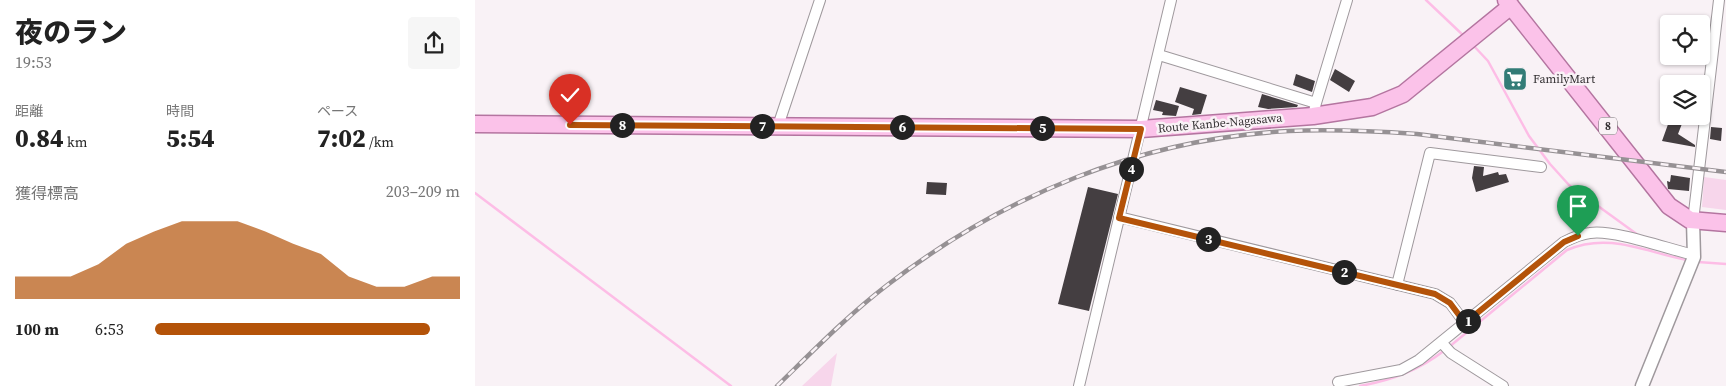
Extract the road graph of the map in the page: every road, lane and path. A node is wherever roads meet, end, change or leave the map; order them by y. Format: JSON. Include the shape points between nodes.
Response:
{"nodes":[{"id":1,"x":820,"y":0,"type":"edge"},
{"id":2,"x":1171,"y":0,"type":"edge"},
{"id":3,"x":1347,"y":0,"type":"edge"},
{"id":4,"x":1719,"y":0,"type":"edge"},
{"id":5,"x":1509,"y":3,"type":"edge"},
{"id":6,"x":1159,"y":55,"type":"junction"},
{"id":7,"x":1315,"y":110,"type":"junction"},
{"id":8,"x":475,"y":124,"type":"edge"},
{"id":9,"x":778,"y":126,"type":"junction"},
{"id":10,"x":1141,"y":129,"type":"junction"},
{"id":11,"x":1541,"y":166,"type":"dead end"},
{"id":12,"x":1119,"y":218,"type":"junction"},
{"id":13,"x":1693,"y":221,"type":"junction"},
{"id":14,"x":1726,"y":223,"type":"edge"},
{"id":15,"x":1694,"y":256,"type":"junction"},
{"id":16,"x":1397,"y":285,"type":"junction"},
{"id":17,"x":1465,"y":323,"type":"junction"},
{"id":18,"x":1442,"y":343,"type":"junction"},
{"id":19,"x":1338,"y":382,"type":"dead end"},
{"id":20,"x":1079,"y":386,"type":"edge"},
{"id":21,"x":1503,"y":386,"type":"edge"},
{"id":22,"x":1642,"y":386,"type":"edge"}],
"edges":[{"from":1,"to":9,"type":"street"},
{"from":2,"to":6,"type":"street"},
{"from":3,"to":7,"type":"street"},
{"from":4,"to":13,"type":"street"},
{"from":5,"to":7,"type":"main road","name":"Route Kanbe-Nagasawa","via":[[1419,82],[1388,101],[1349,112]]},
{"from":5,"to":13,"type":"main road","number":"8","via":[[1669,206],[1683,218]]},
{"from":6,"to":7,"type":"street"},
{"from":6,"to":10,"type":"street"},
{"from":7,"to":10,"type":"main road","name":"Route Kanbe-Nagasawa"},
{"from":8,"to":9,"type":"main road","name":"Route Kanbe-Nagasawa"},
{"from":9,"to":10,"type":"main road","name":"Route Kanbe-Nagasawa"},
{"from":10,"to":12,"type":"street"},
{"from":11,"to":16,"type":"street","via":[[1430,153]]},
{"from":12,"to":16,"type":"street"},
{"from":12,"to":20,"type":"street"},
{"from":13,"to":14,"type":"main road","number":"8"},
{"from":13,"to":15,"type":"street"},
{"from":15,"to":17,"type":"street","via":[[1612,233],[1591,232],[1564,242]]},
{"from":15,"to":22,"type":"street"},
{"from":16,"to":17,"type":"street","via":[[1443,298]]},
{"from":17,"to":18,"type":"street"},
{"from":18,"to":19,"type":"street","via":[[1401,370]]},
{"from":18,"to":21,"type":"street","via":[[1451,353]]}]}
